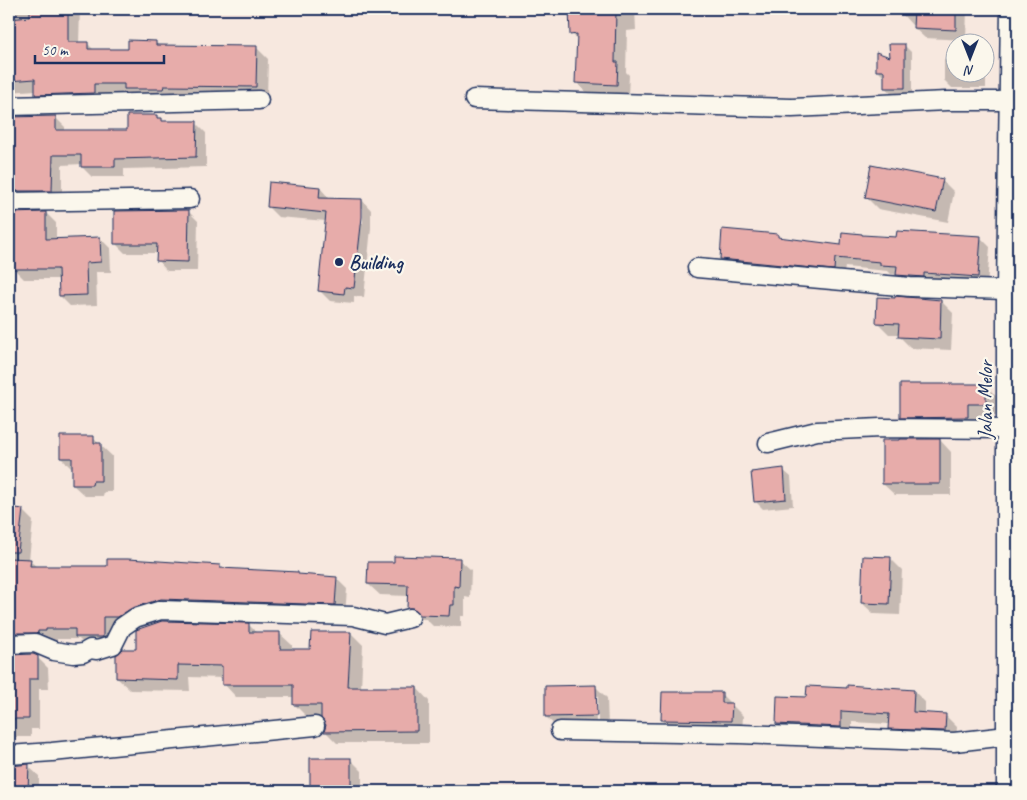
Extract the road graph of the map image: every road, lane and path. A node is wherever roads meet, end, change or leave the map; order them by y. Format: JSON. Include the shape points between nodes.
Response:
{"nodes":[{"id":1,"x":1010,"y":9,"type":"edge"},
{"id":2,"x":474,"y":99,"type":"dead end"},
{"id":3,"x":259,"y":100,"type":"dead end"},
{"id":4,"x":1009,"y":101,"type":"junction"},
{"id":5,"x":9,"y":106,"type":"edge"},
{"id":6,"x":190,"y":199,"type":"dead end"},
{"id":7,"x":9,"y":202,"type":"edge"},
{"id":8,"x":698,"y":268,"type":"dead end"},
{"id":9,"x":1006,"y":290,"type":"junction"},
{"id":10,"x":1007,"y":430,"type":"junction"},
{"id":11,"x":768,"y":443,"type":"dead end"},
{"id":12,"x":1013,"y":593,"type":"edge"},
{"id":13,"x":410,"y":618,"type":"dead end"},
{"id":14,"x":1013,"y":628,"type":"edge"},
{"id":15,"x":9,"y":644,"type":"edge"},
{"id":16,"x":315,"y":726,"type":"dead end"},
{"id":17,"x":560,"y":731,"type":"dead end"},
{"id":18,"x":1007,"y":736,"type":"junction"},
{"id":19,"x":9,"y":754,"type":"edge"},
{"id":20,"x":1006,"y":791,"type":"edge"}],
"edges":[{"from":1,"to":4,"type":"street","name":"Jalan Melor"},
{"from":2,"to":4,"type":"street","via":[[792,108]]},
{"from":3,"to":5,"type":"street"},
{"from":4,"to":9,"type":"street","name":"Jalan Melor"},
{"from":6,"to":7,"type":"street"},
{"from":8,"to":9,"type":"street","via":[[892,286]]},
{"from":9,"to":10,"type":"street","name":"Jalan Melor"},
{"from":10,"to":11,"type":"street","via":[[880,428],[817,431]]},
{"from":10,"to":12,"type":"street","name":"Jalan Melor"},
{"from":12,"to":14,"type":"street","name":"Jalan Melor"},
{"from":13,"to":15,"type":"street","via":[[384,624],[353,616],[161,610],[128,622],[113,645],[97,650],[73,654],[35,643]]},
{"from":14,"to":18,"type":"street","name":"Jalan Melor"},
{"from":16,"to":19,"type":"street"},
{"from":17,"to":18,"type":"street","via":[[954,742]]},
{"from":18,"to":20,"type":"street","name":"Jalan Melor"}]}
